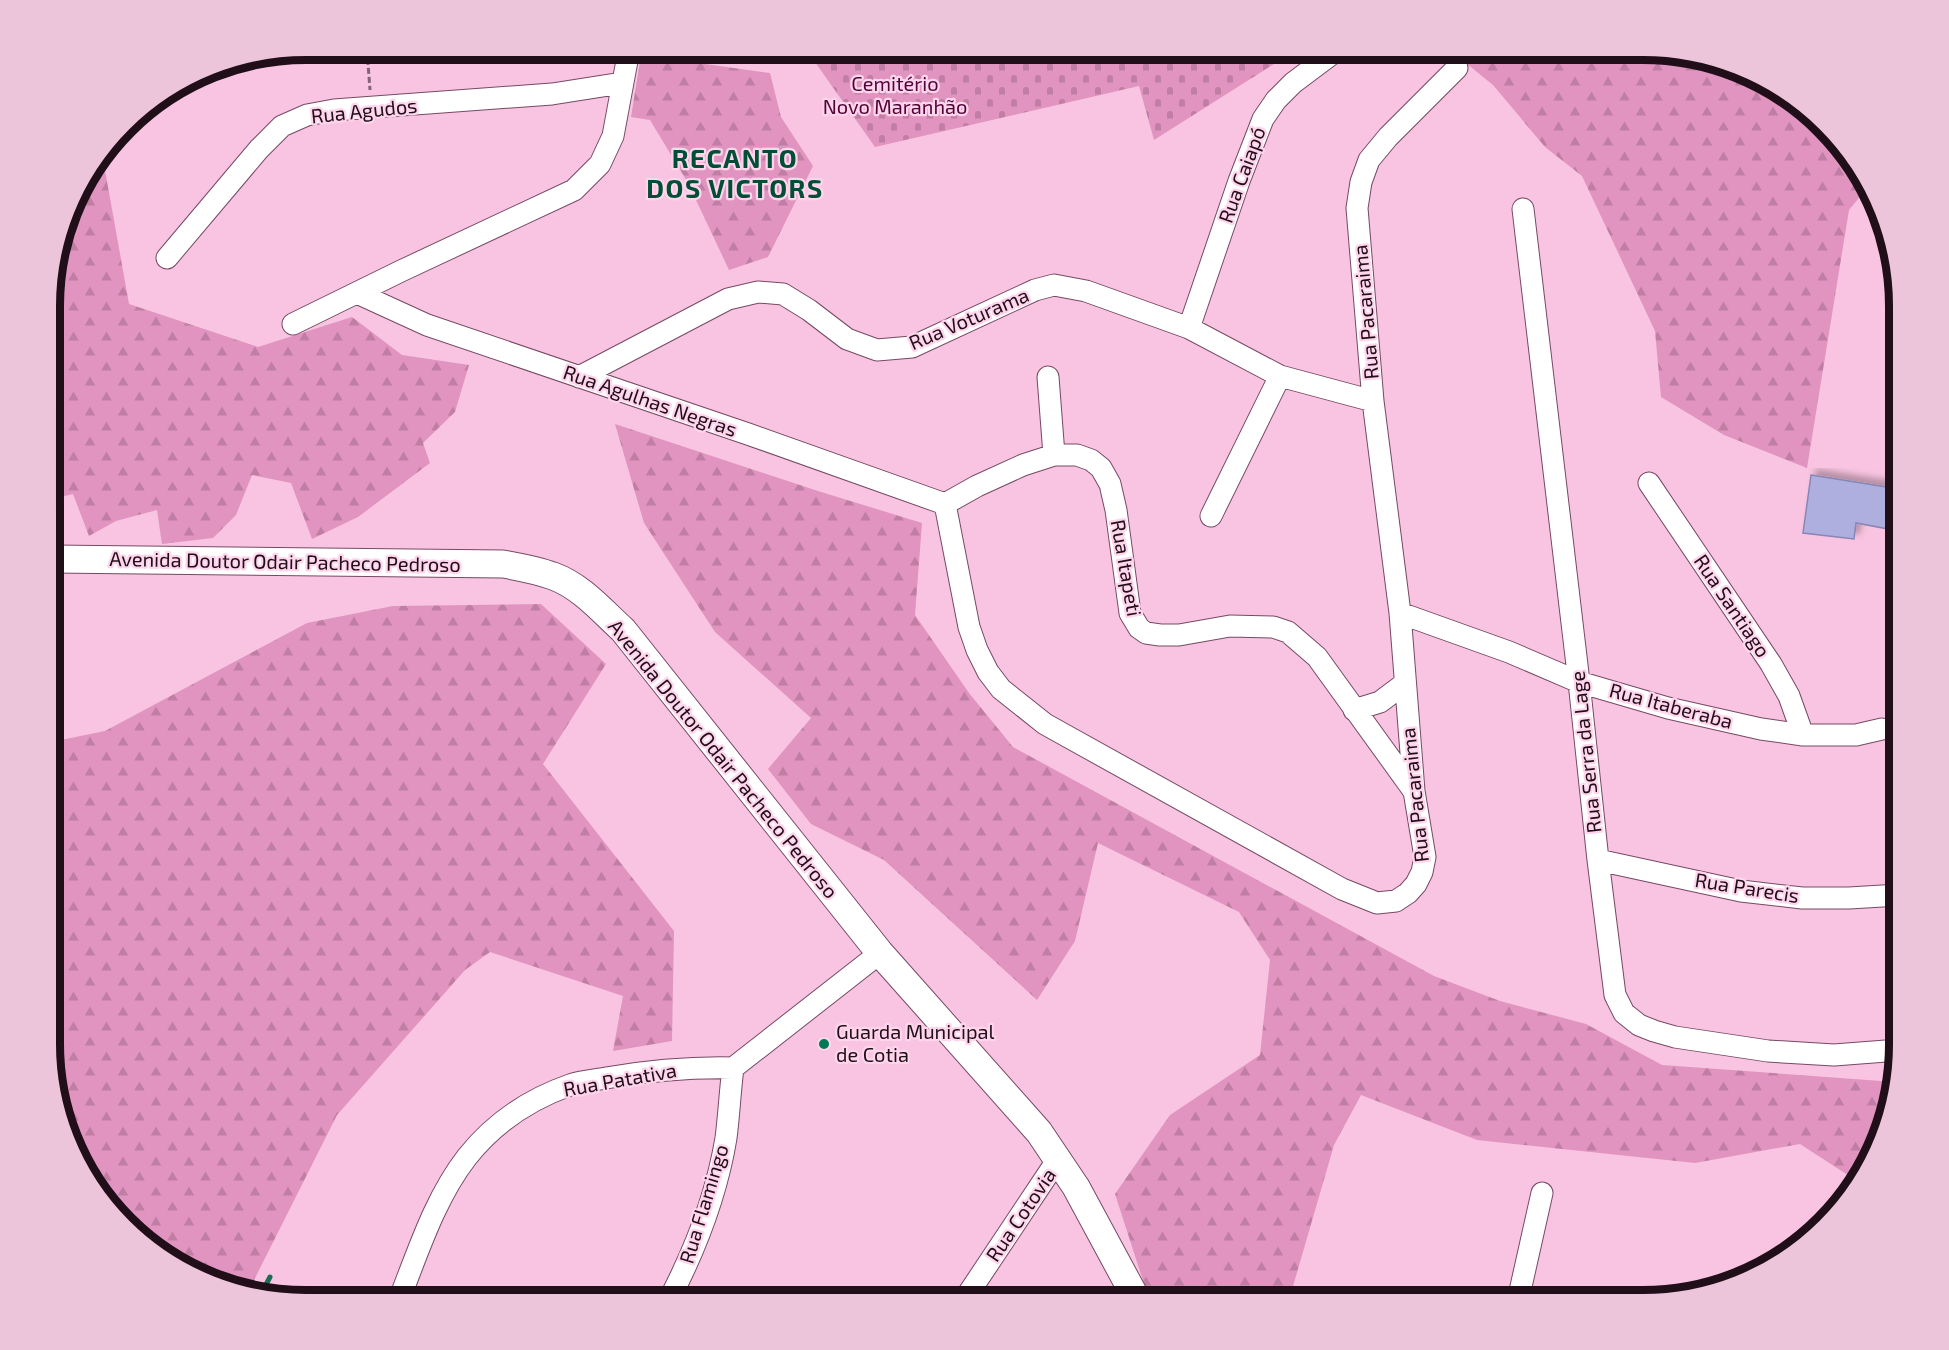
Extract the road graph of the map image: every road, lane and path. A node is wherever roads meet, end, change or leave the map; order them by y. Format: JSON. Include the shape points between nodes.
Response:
{"nodes":[{"id":1,"x":368,"y":60,"type":"edge"},
{"id":2,"x":627,"y":60,"type":"edge"},
{"id":3,"x":1324,"y":60,"type":"edge"},
{"id":4,"x":1457,"y":68,"type":"dead end"},
{"id":5,"x":622,"y":83,"type":"junction"},
{"id":6,"x":372,"y":108,"type":"junction"},
{"id":7,"x":1523,"y":209,"type":"dead end"},
{"id":8,"x":167,"y":258,"type":"dead end"},
{"id":9,"x":357,"y":293,"type":"junction"},
{"id":10,"x":293,"y":324,"type":"dead end"},
{"id":11,"x":1189,"y":328,"type":"junction"},
{"id":12,"x":1280,"y":376,"type":"junction"},
{"id":13,"x":579,"y":377,"type":"junction"},
{"id":14,"x":1048,"y":377,"type":"dead end"},
{"id":15,"x":1373,"y":401,"type":"junction"},
{"id":16,"x":1054,"y":454,"type":"junction"},
{"id":17,"x":1649,"y":483,"type":"dead end"},
{"id":18,"x":945,"y":504,"type":"junction"},
{"id":19,"x":1212,"y":516,"type":"dead end"},
{"id":20,"x":60,"y":559,"type":"edge"},
{"id":21,"x":1400,"y":612,"type":"junction"},
{"id":22,"x":1579,"y":682,"type":"junction"},
{"id":23,"x":1404,"y":684,"type":"junction"},
{"id":24,"x":1354,"y":710,"type":"junction"},
{"id":25,"x":1882,"y":729,"type":"dead end"},
{"id":26,"x":1803,"y":735,"type":"junction"},
{"id":27,"x":1413,"y":791,"type":"junction"},
{"id":28,"x":1598,"y":860,"type":"junction"},
{"id":29,"x":1889,"y":896,"type":"edge"},
{"id":30,"x":880,"y":953,"type":"junction"},
{"id":31,"x":1889,"y":1051,"type":"edge"},
{"id":32,"x":733,"y":1068,"type":"junction"},
{"id":33,"x":1058,"y":1159,"type":"junction"},
{"id":34,"x":1542,"y":1193,"type":"dead end"},
{"id":35,"x":403,"y":1290,"type":"edge"},
{"id":36,"x":674,"y":1290,"type":"edge"},
{"id":37,"x":971,"y":1290,"type":"edge"},
{"id":38,"x":1132,"y":1290,"type":"edge"},
{"id":39,"x":1520,"y":1290,"type":"edge"}],
"edges":[{"from":1,"to":6,"type":"path"},
{"from":2,"to":5,"type":"street"},
{"from":3,"to":11,"type":"street","name":"Rua Caiapó","via":[[1293,83],[1263,119]]},
{"from":4,"to":15,"type":"street","name":"Rua Pacaraima","via":[[1369,159],[1360,182],[1357,208]]},
{"from":5,"to":6,"type":"street","name":"Rua Agudos","via":[[552,94]]},
{"from":5,"to":9,"type":"street","via":[[613,136],[600,164],[574,190]]},
{"from":6,"to":8,"type":"street","name":"Rua Agudos","via":[[307,115],[282,126]]},
{"from":7,"to":22,"type":"street","name":"Rua Serra da Lage"},
{"from":9,"to":10,"type":"street"},
{"from":9,"to":13,"type":"street","name":"Rua Agulhas Negras","via":[[427,325]]},
{"from":11,"to":12,"type":"street","name":"Rua Voturama"},
{"from":11,"to":13,"type":"street","name":"Rua Voturama","via":[[1086,291],[1054,285],[1035,290],[912,347],[877,350],[847,339],[783,294],[758,292],[728,299]]},
{"from":12,"to":15,"type":"street","name":"Rua Voturama"},
{"from":12,"to":19,"type":"street"},
{"from":13,"to":18,"type":"street","name":"Rua Agulhas Negras"},
{"from":14,"to":16,"type":"street"},
{"from":15,"to":21,"type":"street","name":"Rua Pacaraima"},
{"from":16,"to":18,"type":"street","name":"Rua Itapeti","via":[[977,486]]},
{"from":16,"to":24,"type":"street","name":"Rua Itapeti","via":[[1090,460],[1101,468],[1110,484],[1130,613],[1138,628],[1160,635],[1230,626],[1273,627],[1288,632],[1317,657]]},
{"from":17,"to":26,"type":"street","name":"Rua Santiago","via":[[1771,664],[1789,696]]},
{"from":18,"to":27,"type":"street","name":"Rua Pacaraima","via":[[976,650],[1001,689],[1045,724],[1342,889],[1377,903],[1396,901],[1408,893],[1422,873],[1425,857]]},
{"from":20,"to":30,"type":"main road","name":"Avenida Doutor Odair Pacheco Pedroso","via":[[503,564],[555,576],[579,590],[623,630]]},
{"from":21,"to":22,"type":"street","name":"Rua Itaberaba"},
{"from":21,"to":23,"type":"street","name":"Rua Pacaraima"},
{"from":22,"to":26,"type":"street","name":"Rua Itaberaba","via":[[1668,708]]},
{"from":22,"to":28,"type":"street","name":"Rua Serra da Lage"},
{"from":23,"to":24,"type":"street","via":[[1380,702]]},
{"from":23,"to":27,"type":"street","name":"Rua Pacaraima"},
{"from":24,"to":27,"type":"street","name":"Rua Itapeti"},
{"from":25,"to":26,"type":"street","name":"Rua Itaberaba","via":[[1856,735]]},
{"from":28,"to":29,"type":"street","name":"Rua Parecis","via":[[1751,892],[1802,898]]},
{"from":28,"to":31,"type":"street","name":"Rua Serra da Lage","via":[[1615,994],[1624,1013],[1639,1025],[1675,1037],[1768,1051],[1833,1055]]},
{"from":30,"to":32,"type":"street"},
{"from":30,"to":33,"type":"main road","name":"Avenida Doutor Odair Pacheco Pedroso","via":[[1039,1132]]},
{"from":32,"to":35,"type":"street","name":"Rua Patativa","via":[[669,1070],[573,1084],[512,1114],[466,1157],[422,1239]]},
{"from":32,"to":36,"type":"street","name":"Rua Flamingo","via":[[716,1180],[689,1259]]},
{"from":33,"to":37,"type":"street","name":"Rua Cotovia"},
{"from":33,"to":38,"type":"main road","name":"Avenida Doutor Odair Pacheco Pedroso"},
{"from":34,"to":39,"type":"street"}]}
